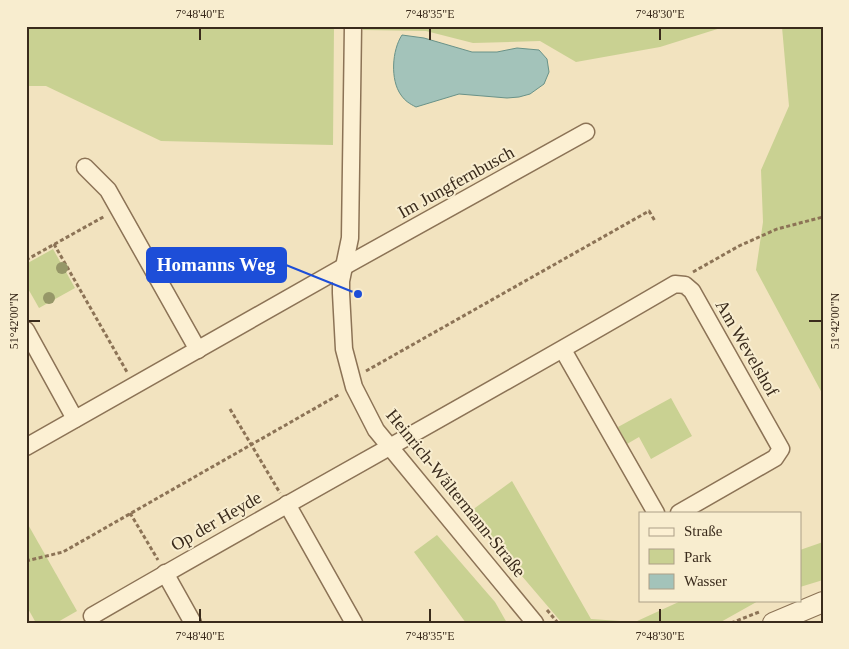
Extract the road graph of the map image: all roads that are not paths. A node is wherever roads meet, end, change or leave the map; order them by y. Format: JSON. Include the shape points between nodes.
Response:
{"nodes":[{"id":1,"x":353,"y":26,"type":"edge"},
{"id":2,"x":586,"y":132,"type":"dead end"},
{"id":3,"x":84,"y":167,"type":"dead end"},
{"id":4,"x":345,"y":266,"type":"junction"},
{"id":5,"x":26,"y":330,"type":"edge"},
{"id":6,"x":198,"y":350,"type":"junction"},
{"id":7,"x":563,"y":350,"type":"junction"},
{"id":8,"x":75,"y":419,"type":"junction"},
{"id":9,"x":26,"y":447,"type":"edge"},
{"id":10,"x":390,"y":447,"type":"junction"},
{"id":11,"x":287,"y":504,"type":"junction"},
{"id":12,"x":655,"y":512,"type":"edge"},
{"id":13,"x":681,"y":512,"type":"edge"},
{"id":14,"x":165,"y":573,"type":"junction"},
{"id":15,"x":823,"y":602,"type":"edge"},
{"id":16,"x":92,"y":616,"type":"dead end"},
{"id":17,"x":193,"y":623,"type":"edge"},
{"id":18,"x":354,"y":623,"type":"edge"},
{"id":19,"x":535,"y":623,"type":"edge"},
{"id":20,"x":773,"y":623,"type":"edge"}],
"edges":[{"from":1,"to":4,"type":"street","name":"Heinrich-Wältermann-Straße","via":[[350,238]]},
{"from":2,"to":4,"type":"street","name":"Im Jungfernbusch"},
{"from":3,"to":6,"type":"street","via":[[108,190]]},
{"from":4,"to":6,"type":"street","name":"Im Jungfernbusch"},
{"from":4,"to":10,"type":"street","name":"Heinrich-Wältermann-Straße","via":[[341,281],[344,349],[353,383],[376,430]]},
{"from":5,"to":8,"type":"street"},
{"from":6,"to":8,"type":"street","name":"Im Jungfernbusch"},
{"from":7,"to":10,"type":"street","name":"Am Wevelshof"},
{"from":7,"to":12,"type":"street"},
{"from":7,"to":13,"type":"street","name":"Am Wevelshof","via":[[675,284],[685,285],[692,291],[781,449],[775,458]]},
{"from":8,"to":9,"type":"street","name":"Im Jungfernbusch"},
{"from":10,"to":11,"type":"street","name":"Op der Heyde"},
{"from":10,"to":19,"type":"street","name":"Heinrich-Wältermann-Straße"},
{"from":11,"to":14,"type":"street","name":"Op der Heyde"},
{"from":11,"to":18,"type":"street","name":"Op der Heyde"},
{"from":14,"to":16,"type":"street","name":"Op der Heyde"},
{"from":14,"to":17,"type":"street","name":"Op der Heyde"},
{"from":15,"to":20,"type":"street"}]}
